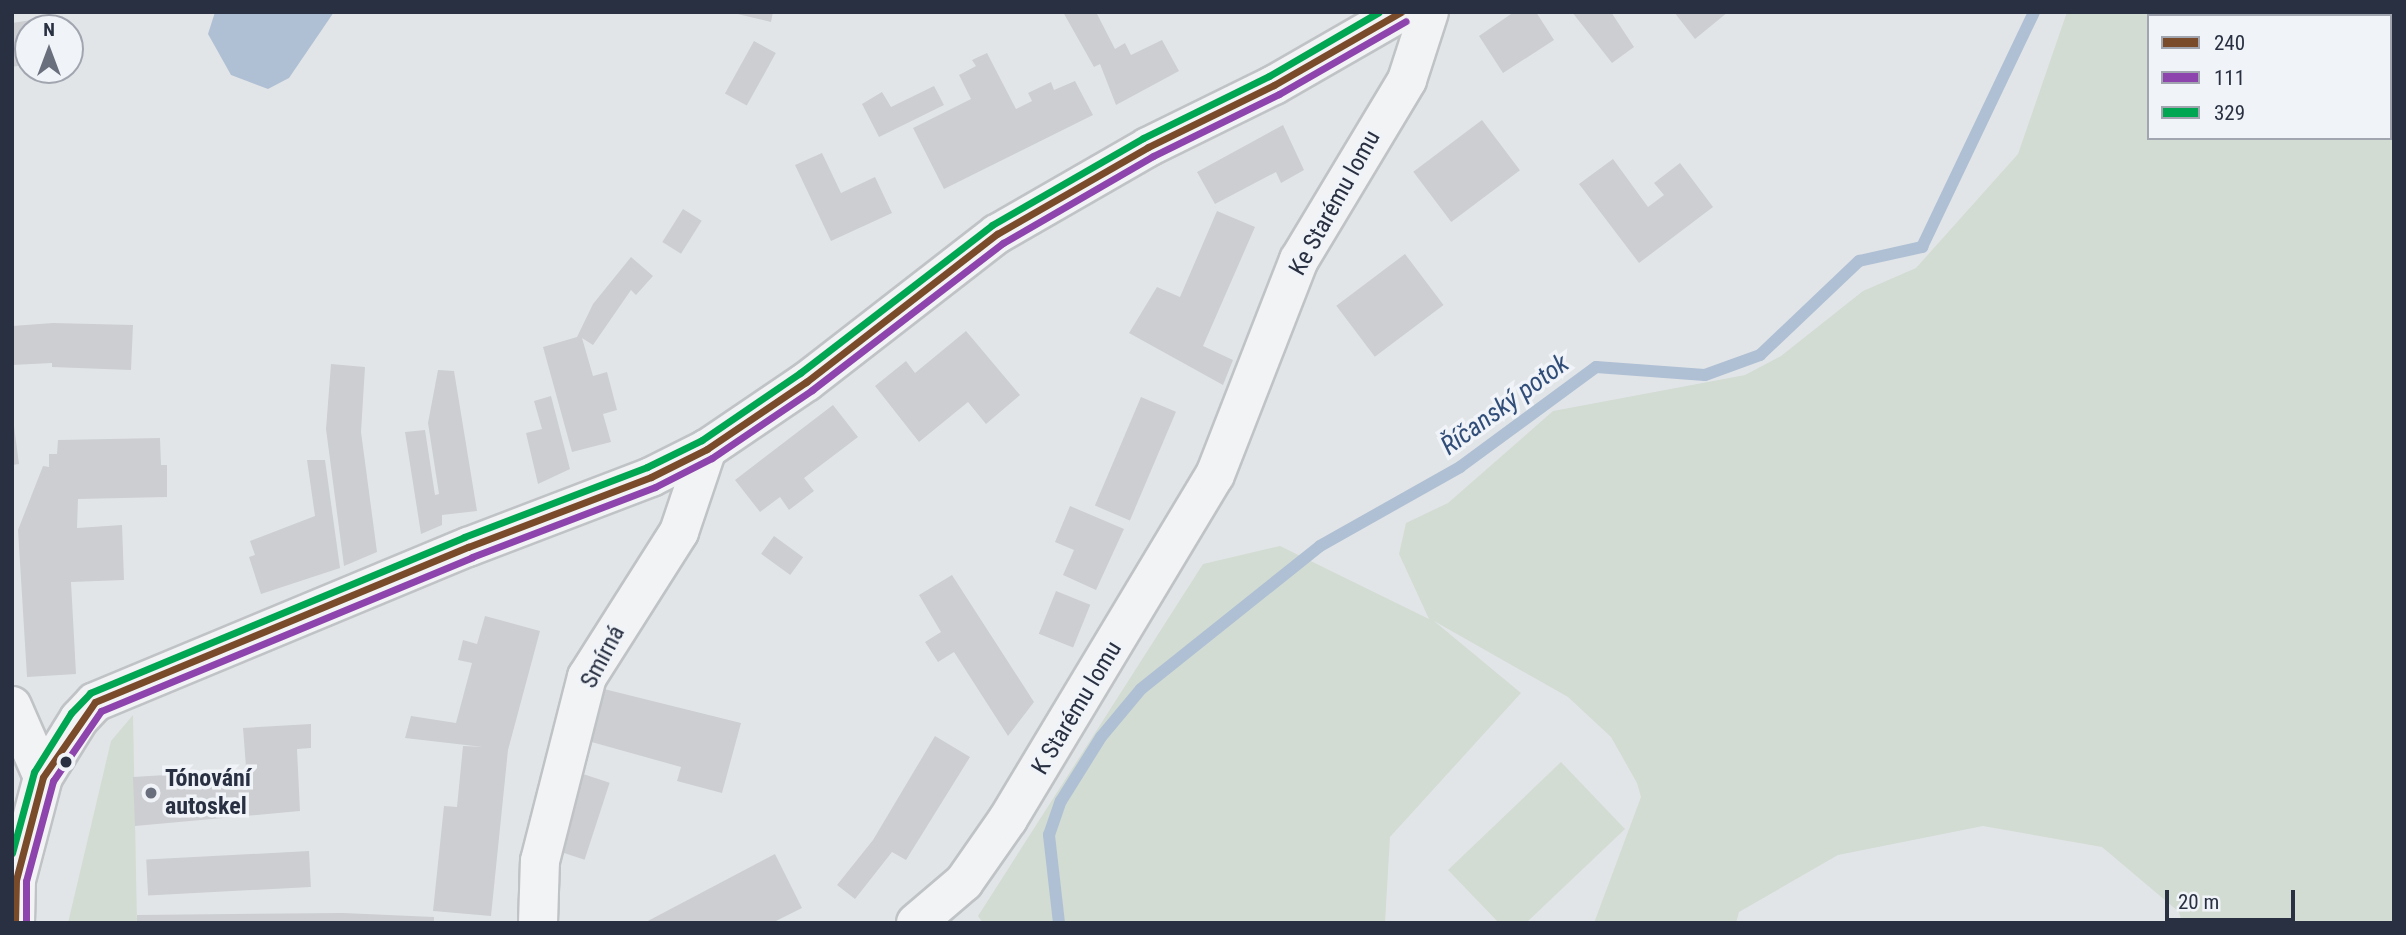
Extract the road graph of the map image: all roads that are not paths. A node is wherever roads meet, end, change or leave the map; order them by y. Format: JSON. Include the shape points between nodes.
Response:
{"nodes":[{"id":1,"x":1400,"y":12,"type":"edge"},
{"id":2,"x":1429,"y":12,"type":"edge"},
{"id":3,"x":707,"y":449,"type":"junction"},
{"id":4,"x":1215,"y":475,"type":"joint"},
{"id":5,"x":12,"y":706,"type":"edge"},
{"id":6,"x":43,"y":777,"type":"junction"},
{"id":7,"x":15,"y":923,"type":"edge"},
{"id":8,"x":538,"y":923,"type":"edge"},
{"id":9,"x":916,"y":923,"type":"edge"}],
"edges":[{"from":1,"to":3,"type":"street","via":[[997,234],[806,382]]},
{"from":2,"to":4,"type":"street","name":"Ke Starému lomu","via":[[1407,80],[1299,260]]},
{"from":3,"to":6,"type":"street","via":[[651,477],[117,690],[79,719]]},
{"from":3,"to":8,"type":"street","name":"Smírná","via":[[679,532],[587,677],[540,861]]},
{"from":4,"to":9,"type":"street","name":"K Starému lomu","via":[[1008,819],[964,882]]},
{"from":5,"to":6,"type":"street"},
{"from":6,"to":7,"type":"street","via":[[16,880]]}]}
